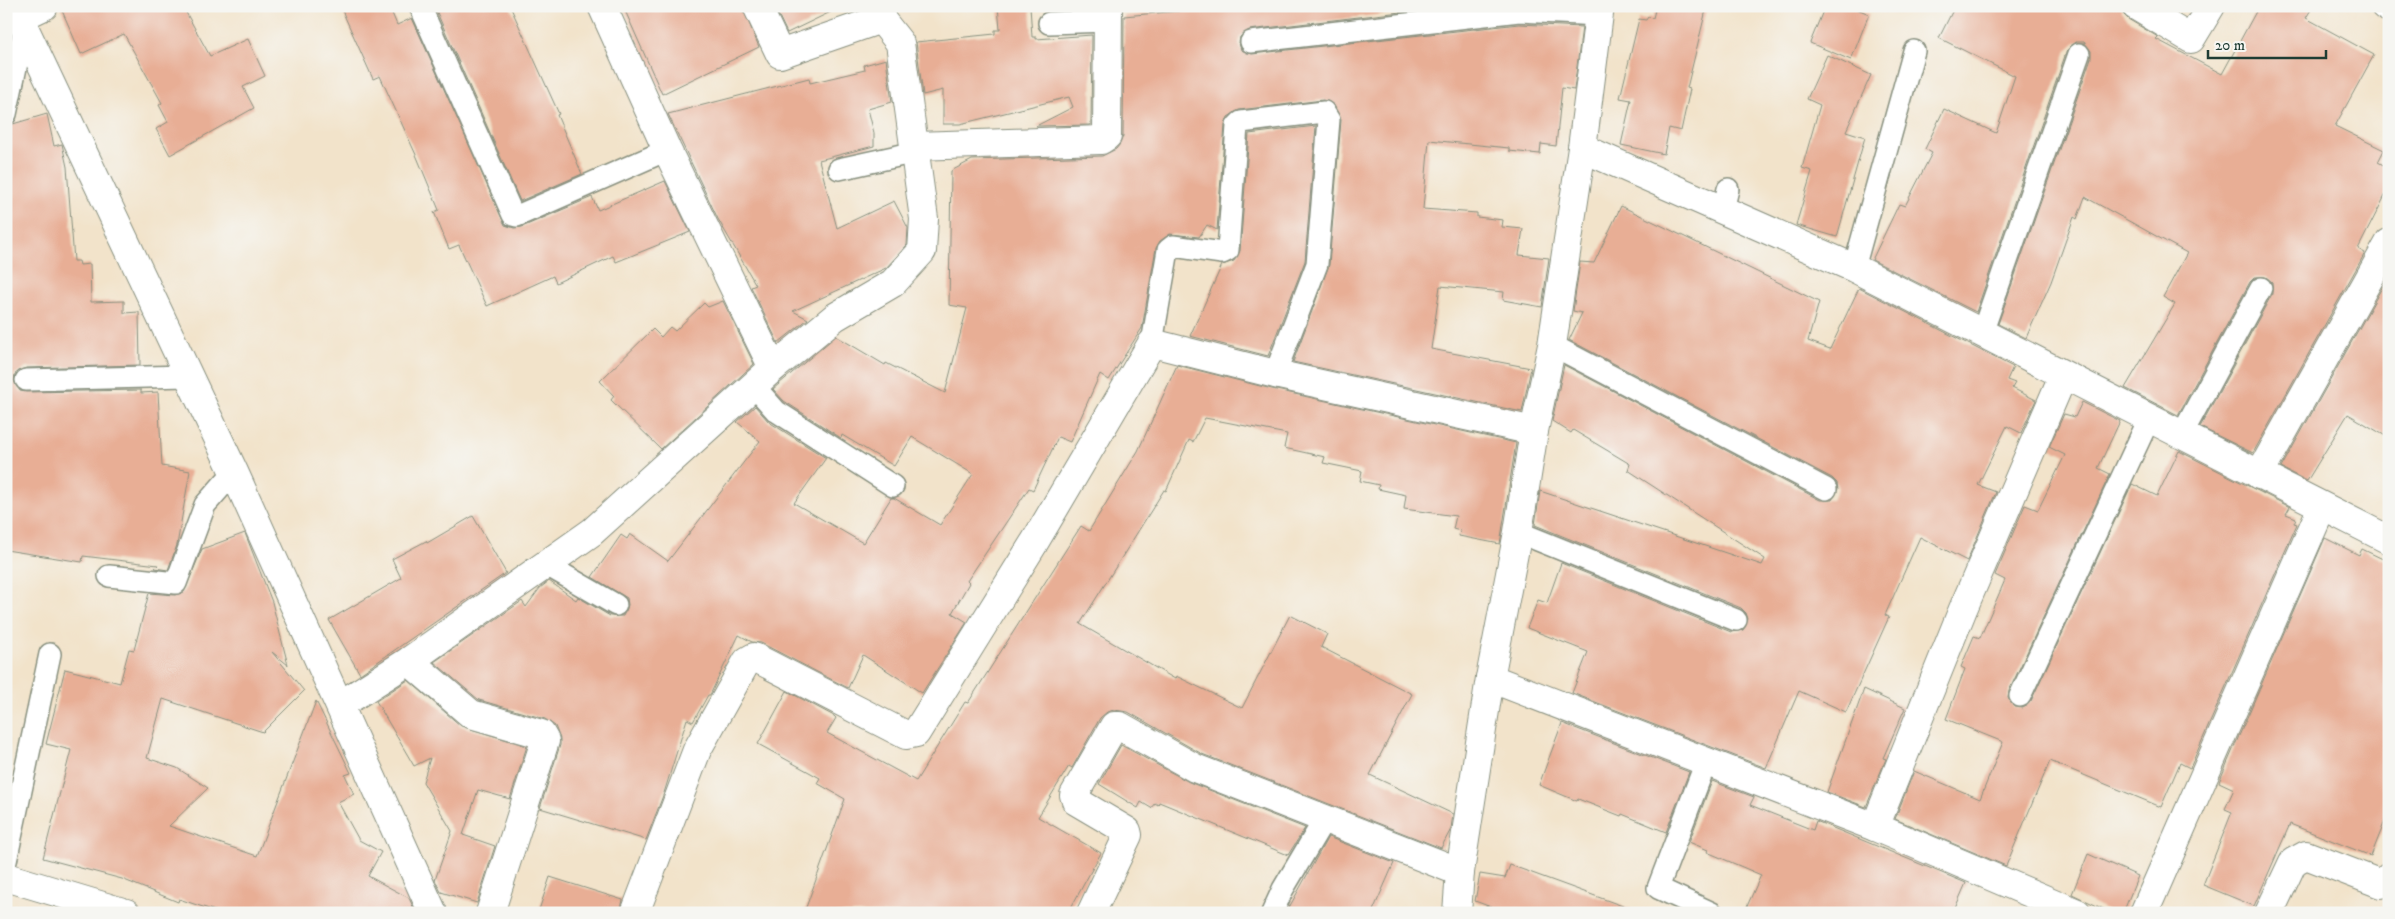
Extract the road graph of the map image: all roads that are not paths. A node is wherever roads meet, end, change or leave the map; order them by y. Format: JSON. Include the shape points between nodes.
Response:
{"nodes":[{"id":1,"x":44,"y":6,"type":"edge"},
{"id":2,"x":420,"y":6,"type":"edge"},
{"id":3,"x":602,"y":6,"type":"edge"},
{"id":4,"x":757,"y":6,"type":"edge"},
{"id":5,"x":2136,"y":6,"type":"edge"},
{"id":6,"x":2211,"y":6,"type":"edge"},
{"id":7,"x":2385,"y":6,"type":"edge"},
{"id":8,"x":2389,"y":8,"type":"edge"},
{"id":9,"x":1600,"y":11,"type":"edge"},
{"id":10,"x":881,"y":13,"type":"edge"},
{"id":11,"x":1108,"y":13,"type":"edge"},
{"id":12,"x":19,"y":18,"type":"edge"},
{"id":13,"x":1049,"y":23,"type":"dead end"},
{"id":14,"x":1251,"y":42,"type":"dead end"},
{"id":15,"x":1914,"y":51,"type":"dead end"},
{"id":16,"x":2078,"y":54,"type":"dead end"},
{"id":17,"x":6,"y":114,"type":"edge"},
{"id":18,"x":1582,"y":148,"type":"junction"},
{"id":19,"x":915,"y":149,"type":"junction"},
{"id":20,"x":667,"y":150,"type":"junction"},
{"id":21,"x":839,"y":169,"type":"dead end"},
{"id":22,"x":2389,"y":243,"type":"edge"},
{"id":23,"x":1854,"y":268,"type":"junction"},
{"id":24,"x":2261,"y":288,"type":"dead end"},
{"id":25,"x":1982,"y":332,"type":"junction"},
{"id":26,"x":1152,"y":343,"type":"junction"},
{"id":27,"x":1552,"y":346,"type":"junction"},
{"id":28,"x":2065,"y":372,"type":"junction"},
{"id":29,"x":1275,"y":374,"type":"junction"},
{"id":30,"x":187,"y":376,"type":"junction"},
{"id":31,"x":764,"y":377,"type":"junction"},
{"id":32,"x":26,"y":380,"type":"dead end"},
{"id":33,"x":2149,"y":419,"type":"junction"},
{"id":34,"x":1534,"y":431,"type":"junction"},
{"id":35,"x":2181,"y":436,"type":"junction"},
{"id":36,"x":234,"y":472,"type":"junction"},
{"id":37,"x":2259,"y":475,"type":"junction"},
{"id":38,"x":894,"y":486,"type":"dead end"},
{"id":39,"x":1826,"y":488,"type":"dead end"},
{"id":40,"x":2322,"y":507,"type":"junction"},
{"id":41,"x":1518,"y":532,"type":"junction"},
{"id":42,"x":2389,"y":540,"type":"edge"},
{"id":43,"x":545,"y":564,"type":"junction"},
{"id":44,"x":109,"y":576,"type":"dead end"},
{"id":45,"x":616,"y":605,"type":"dead end"},
{"id":46,"x":1736,"y":620,"type":"dead end"},
{"id":47,"x":50,"y":654,"type":"dead end"},
{"id":48,"x":409,"y":661,"type":"junction"},
{"id":49,"x":1490,"y":678,"type":"junction"},
{"id":50,"x":2020,"y":696,"type":"dead end"},
{"id":51,"x":340,"y":705,"type":"junction"},
{"id":52,"x":1706,"y":762,"type":"junction"},
{"id":53,"x":1324,"y":820,"type":"junction"},
{"id":54,"x":1875,"y":827,"type":"junction"},
{"id":55,"x":6,"y":861,"type":"edge"},
{"id":56,"x":1460,"y":872,"type":"junction"},
{"id":57,"x":6,"y":876,"type":"edge"},
{"id":58,"x":2389,"y":877,"type":"edge"},
{"id":59,"x":111,"y":911,"type":"edge"},
{"id":60,"x":433,"y":913,"type":"edge"},
{"id":61,"x":490,"y":913,"type":"edge"},
{"id":62,"x":635,"y":913,"type":"edge"},
{"id":63,"x":1091,"y":913,"type":"edge"},
{"id":64,"x":1272,"y":913,"type":"edge"},
{"id":65,"x":1457,"y":913,"type":"edge"},
{"id":66,"x":1712,"y":913,"type":"edge"},
{"id":67,"x":2077,"y":913,"type":"edge"},
{"id":68,"x":2144,"y":913,"type":"edge"},
{"id":69,"x":2269,"y":913,"type":"edge"}],
"edges":[{"from":1,"to":12,"type":"street"},
{"from":2,"to":20,"type":"lane","via":[[513,215]]},
{"from":3,"to":20,"type":"street"},
{"from":4,"to":10,"type":"street","via":[[780,54]]},
{"from":5,"to":6,"type":"street","via":[[2192,39]]},
{"from":7,"to":8,"type":"street"},
{"from":9,"to":14,"type":"lane","via":[[1519,11]]},
{"from":9,"to":18,"type":"street"},
{"from":10,"to":19,"type":"street","via":[[900,43]]},
{"from":11,"to":13,"type":"lane"},
{"from":11,"to":19,"type":"street","via":[[1106,136],[1101,140]]},
{"from":12,"to":17,"type":"lane"},
{"from":12,"to":30,"type":"street"},
{"from":15,"to":23,"type":"lane"},
{"from":16,"to":25,"type":"lane"},
{"from":18,"to":23,"type":"street","via":[[1725,200]]},
{"from":18,"to":27,"type":"street"},
{"from":19,"to":21,"type":"lane"},
{"from":19,"to":31,"type":"street","via":[[924,219],[922,251],[893,284],[835,317]]},
{"from":20,"to":31,"type":"street"},
{"from":22,"to":37,"type":"street"},
{"from":23,"to":25,"type":"street"},
{"from":24,"to":35,"type":"lane"},
{"from":25,"to":28,"type":"street"},
{"from":26,"to":29,"type":"street"},
{"from":26,"to":29,"type":"lane","via":[[1168,250],[1173,246],[1222,253],[1228,250],[1237,126],[1242,122],[1324,112],[1329,120],[1317,264]]},
{"from":26,"to":62,"type":"street","via":[[1034,543],[916,732],[906,736],[754,657],[747,661],[697,750]]},
{"from":27,"to":34,"type":"street"},
{"from":27,"to":39,"type":"lane"},
{"from":28,"to":33,"type":"street"},
{"from":28,"to":54,"type":"street","via":[[1963,609]]},
{"from":29,"to":34,"type":"street"},
{"from":30,"to":32,"type":"lane"},
{"from":30,"to":36,"type":"street"},
{"from":31,"to":38,"type":"lane","via":[[776,411]]},
{"from":31,"to":43,"type":"street","via":[[592,532]]},
{"from":33,"to":35,"type":"street"},
{"from":33,"to":50,"type":"lane"},
{"from":34,"to":41,"type":"street"},
{"from":35,"to":37,"type":"street"},
{"from":36,"to":44,"type":"lane","via":[[205,505],[176,583]]},
{"from":36,"to":51,"type":"street"},
{"from":37,"to":40,"type":"street"},
{"from":40,"to":42,"type":"street"},
{"from":40,"to":68,"type":"street"},
{"from":41,"to":46,"type":"lane"},
{"from":41,"to":49,"type":"street"},
{"from":43,"to":45,"type":"lane"},
{"from":43,"to":48,"type":"street"},
{"from":47,"to":55,"type":"lane"},
{"from":48,"to":51,"type":"street"},
{"from":48,"to":61,"type":"street","via":[[471,714],[542,734],[545,741]]},
{"from":49,"to":52,"type":"street"},
{"from":49,"to":56,"type":"street"},
{"from":51,"to":60,"type":"street"},
{"from":52,"to":54,"type":"street"},
{"from":52,"to":66,"type":"lane","via":[[1658,888]]},
{"from":53,"to":56,"type":"street"},
{"from":53,"to":63,"type":"street","via":[[1195,768],[1120,726],[1114,726],[1074,795],[1076,801],[1127,831],[1128,835]]},
{"from":53,"to":64,"type":"lane"},
{"from":54,"to":67,"type":"street"},
{"from":56,"to":65,"type":"street"},
{"from":57,"to":59,"type":"street"},
{"from":58,"to":69,"type":"street","via":[[2381,884],[2306,855],[2293,862]]}]}
